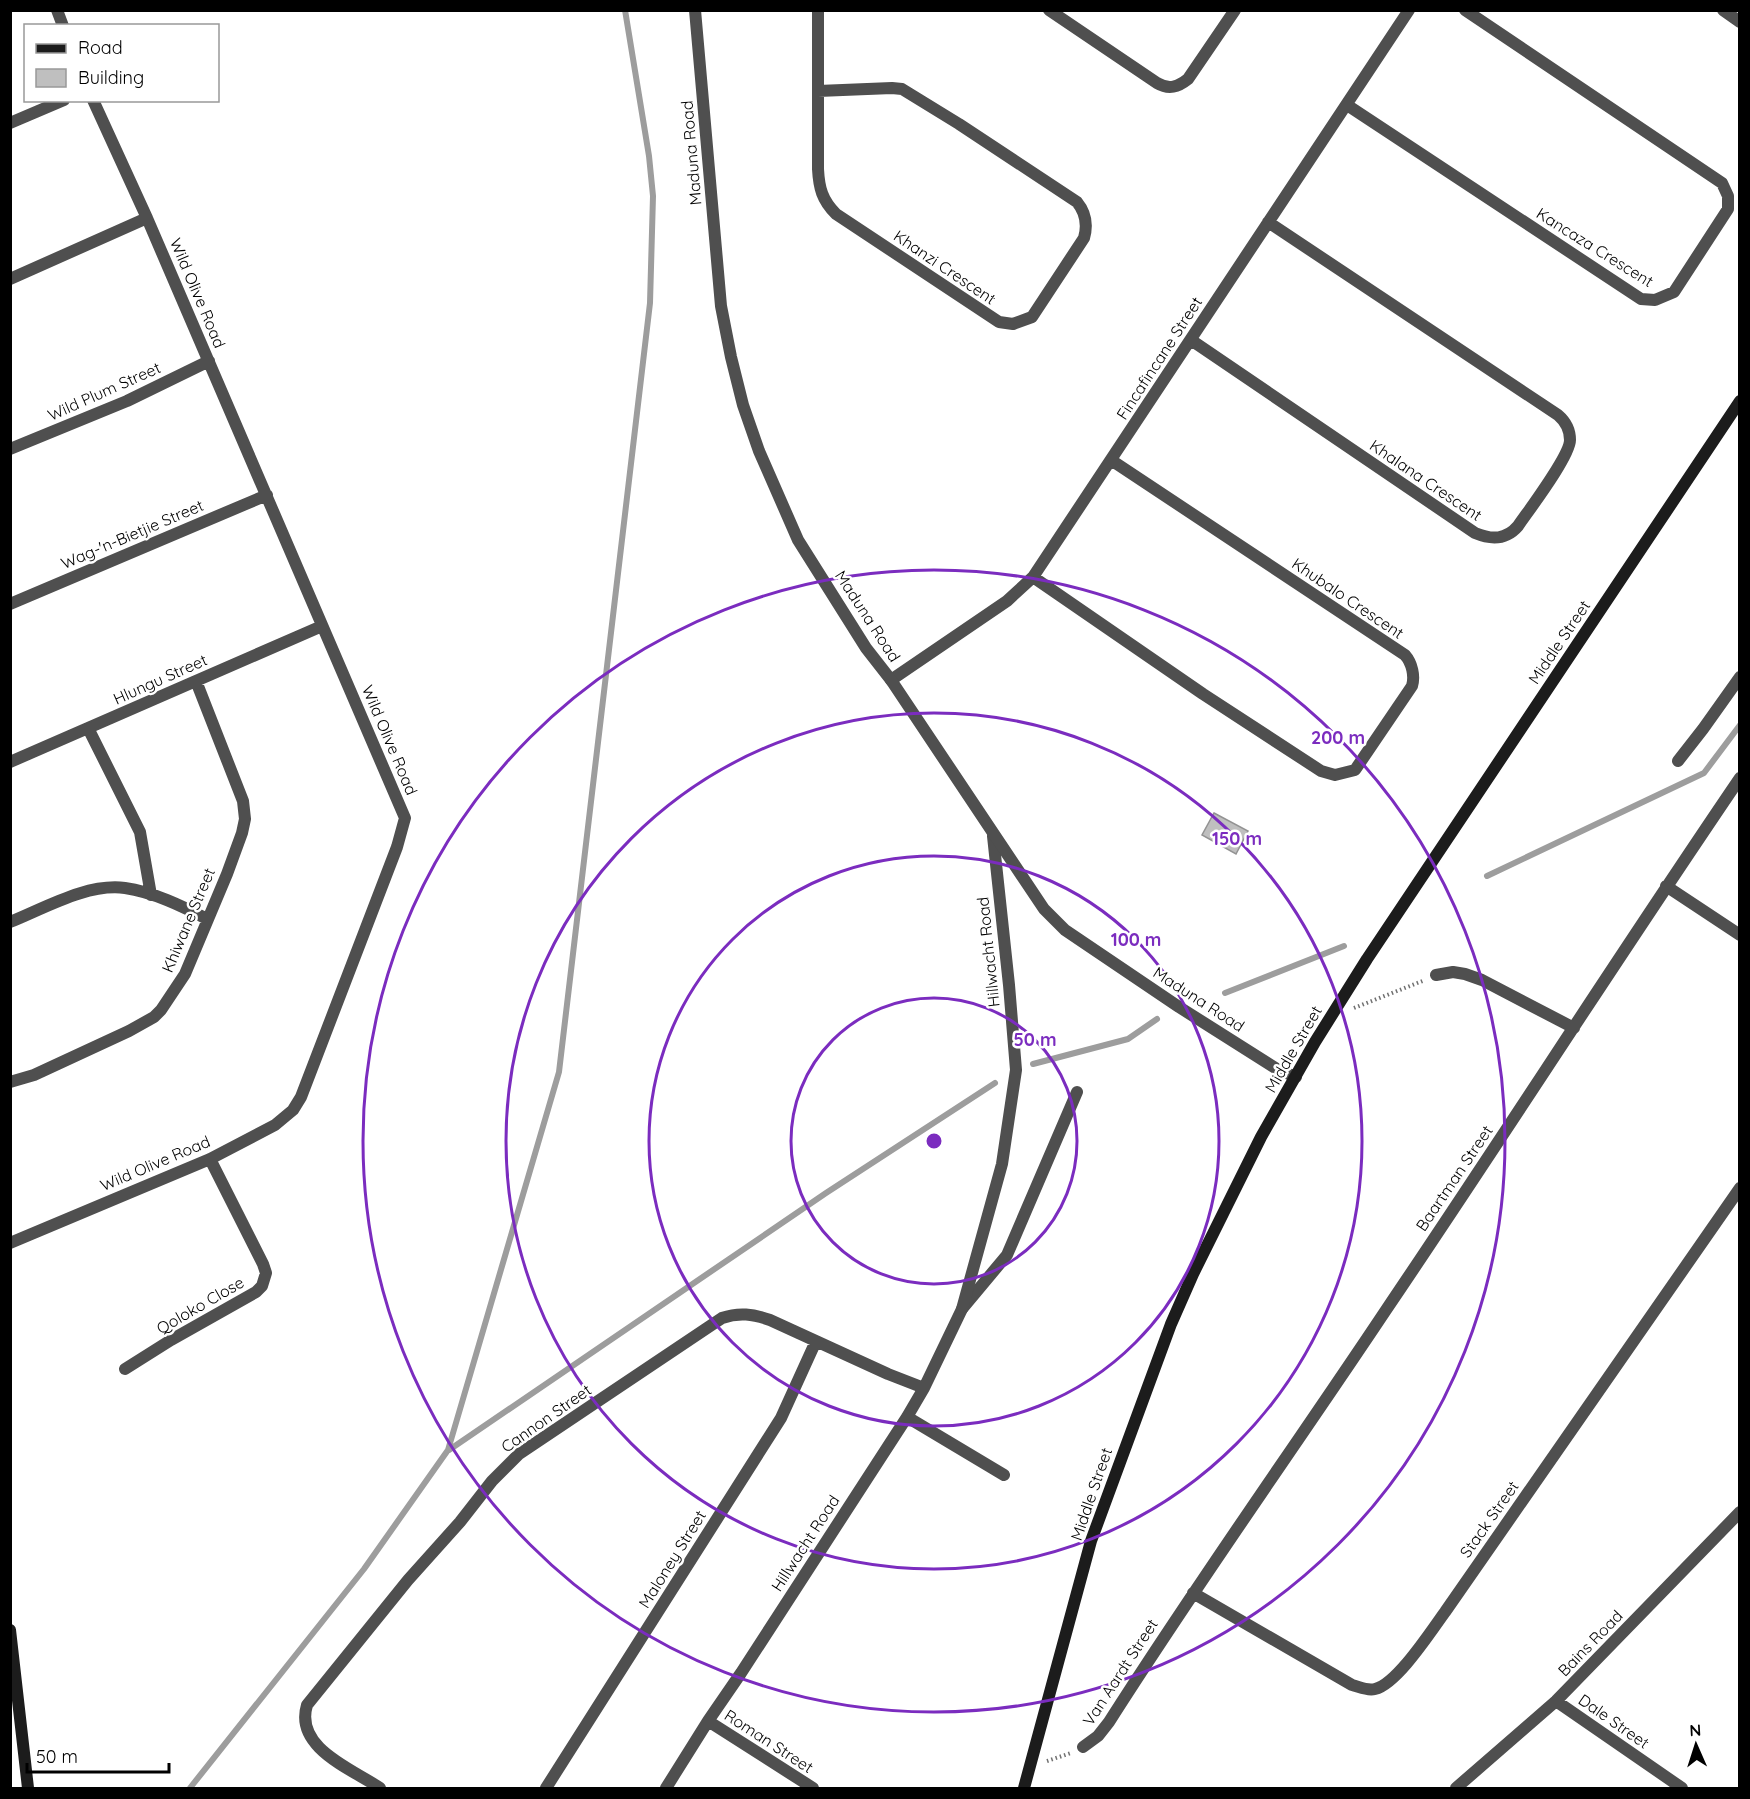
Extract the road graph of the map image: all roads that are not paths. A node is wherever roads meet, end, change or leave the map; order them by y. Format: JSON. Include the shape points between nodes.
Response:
{"nodes":[{"id":1,"x":695,"y":10,"type":"edge"},
{"id":2,"x":818,"y":10,"type":"edge"},
{"id":3,"x":1049,"y":10,"type":"edge"},
{"id":4,"x":1235,"y":10,"type":"edge"},
{"id":5,"x":1408,"y":10,"type":"edge"},
{"id":6,"x":1465,"y":10,"type":"edge"},
{"id":7,"x":1723,"y":10,"type":"edge"},
{"id":8,"x":1062,"y":14,"type":"edge"},
{"id":9,"x":1740,"y":22,"type":"edge"},
{"id":10,"x":818,"y":91,"type":"junction"},
{"id":11,"x":59,"y":102,"type":"edge"},
{"id":12,"x":94,"y":102,"type":"edge"},
{"id":13,"x":1347,"y":105,"type":"junction"},
{"id":14,"x":10,"y":123,"type":"edge"},
{"id":15,"x":147,"y":218,"type":"junction"},
{"id":16,"x":1268,"y":222,"type":"junction"},
{"id":17,"x":10,"y":279,"type":"edge"},
{"id":18,"x":1191,"y":340,"type":"junction"},
{"id":19,"x":209,"y":361,"type":"junction"},
{"id":20,"x":1740,"y":401,"type":"edge"},
{"id":21,"x":10,"y":449,"type":"edge"},
{"id":22,"x":1111,"y":460,"type":"junction"},
{"id":23,"x":267,"y":495,"type":"junction"},
{"id":24,"x":1033,"y":577,"type":"junction"},
{"id":25,"x":10,"y":604,"type":"edge"},
{"id":26,"x":322,"y":626,"type":"junction"},
{"id":27,"x":1740,"y":677,"type":"edge"},
{"id":28,"x":891,"y":680,"type":"junction"},
{"id":29,"x":196,"y":681,"type":"junction"},
{"id":30,"x":88,"y":728,"type":"junction"},
{"id":31,"x":1677,"y":761,"type":"dead end"},
{"id":32,"x":10,"y":762,"type":"edge"},
{"id":33,"x":1740,"y":778,"type":"edge"},
{"id":34,"x":993,"y":836,"type":"junction"},
{"id":35,"x":1666,"y":886,"type":"junction"},
{"id":36,"x":151,"y":895,"type":"junction"},
{"id":37,"x":207,"y":919,"type":"junction"},
{"id":38,"x":10,"y":922,"type":"edge"},
{"id":39,"x":1740,"y":935,"type":"edge"},
{"id":40,"x":1436,"y":975,"type":"road end"},
{"id":41,"x":1574,"y":1028,"type":"junction"},
{"id":42,"x":1296,"y":1077,"type":"junction"},
{"id":43,"x":10,"y":1082,"type":"edge"},
{"id":44,"x":1077,"y":1092,"type":"dead end"},
{"id":45,"x":210,"y":1159,"type":"junction"},
{"id":46,"x":1740,"y":1188,"type":"edge"},
{"id":47,"x":10,"y":1243,"type":"edge"},
{"id":48,"x":962,"y":1310,"type":"junction"},
{"id":49,"x":816,"y":1341,"type":"junction"},
{"id":50,"x":125,"y":1369,"type":"dead end"},
{"id":51,"x":924,"y":1389,"type":"junction"},
{"id":52,"x":908,"y":1417,"type":"junction"},
{"id":53,"x":1004,"y":1475,"type":"dead end"},
{"id":54,"x":1740,"y":1512,"type":"edge"},
{"id":55,"x":1193,"y":1593,"type":"junction"},
{"id":56,"x":10,"y":1630,"type":"edge"},
{"id":57,"x":1556,"y":1701,"type":"junction"},
{"id":58,"x":708,"y":1721,"type":"junction"},
{"id":59,"x":1083,"y":1747,"type":"road end"},
{"id":60,"x":27,"y":1788,"type":"edge"},
{"id":61,"x":380,"y":1788,"type":"edge"},
{"id":62,"x":546,"y":1788,"type":"edge"},
{"id":63,"x":666,"y":1788,"type":"edge"},
{"id":64,"x":813,"y":1788,"type":"edge"},
{"id":65,"x":1024,"y":1788,"type":"edge"},
{"id":66,"x":1456,"y":1788,"type":"edge"},
{"id":67,"x":1682,"y":1788,"type":"edge"}],
"edges":[{"from":1,"to":28,"type":"street","name":"Maduna Road","via":[[721,306],[743,405],[798,540],[866,648]]},
{"from":2,"to":10,"type":"street","name":"Khanzi Crescent"},
{"from":3,"to":8,"type":"street"},
{"from":4,"to":8,"type":"street","via":[[1188,79],[1169,88]]},
{"from":5,"to":13,"type":"street","name":"Fincafincane Street"},
{"from":6,"to":13,"type":"street","name":"Kancaza Crescent","via":[[1722,183],[1728,209],[1674,292],[1655,300],[1641,299]]},
{"from":7,"to":9,"type":"street"},
{"from":10,"to":10,"type":"street","name":"Khanzi Crescent","via":[[819,187],[827,206],[999,322],[1013,324],[1032,317],[1084,238],[1085,215],[1077,202],[902,89]]},
{"from":11,"to":14,"type":"street"},
{"from":12,"to":15,"type":"street","name":"Wild Olive Road"},
{"from":13,"to":16,"type":"street","name":"Fincafincane Street"},
{"from":15,"to":17,"type":"street"},
{"from":15,"to":19,"type":"street","name":"Wild Olive Road"},
{"from":16,"to":18,"type":"street","name":"Fincafincane Street"},
{"from":16,"to":18,"type":"street","name":"Khalana Crescent","via":[[1558,415],[1565,423],[1570,443],[1557,469],[1510,534],[1485,537]]},
{"from":18,"to":22,"type":"street","name":"Fincafincane Street"},
{"from":19,"to":21,"type":"street","name":"Wild Plum Street","via":[[127,401]]},
{"from":19,"to":23,"type":"street","name":"Wild Olive Road"},
{"from":20,"to":42,"type":"main road","name":"Middle Street","via":[[1330,1018]]},
{"from":22,"to":24,"type":"street","name":"Fincafincane Street"},
{"from":22,"to":24,"type":"street","name":"Khubalo Crescent","via":[[1405,655],[1414,680],[1412,686],[1355,770],[1343,775],[1328,774]]},
{"from":23,"to":25,"type":"street","name":"Wag-'n-Bietjie Street"},
{"from":23,"to":26,"type":"street","name":"Wild Olive Road"},
{"from":24,"to":28,"type":"street","name":"Fincafincane Street","via":[[999,606]]},
{"from":26,"to":29,"type":"street","name":"Hlungu Street"},
{"from":26,"to":45,"type":"street","name":"Wild Olive Road","via":[[404,814],[403,830],[298,1102],[275,1125]]},
{"from":27,"to":31,"type":"street"},
{"from":28,"to":34,"type":"street","name":"Maduna Road"},
{"from":29,"to":30,"type":"street","name":"Hlungu Street"},
{"from":29,"to":37,"type":"street","name":"Khiwane Street","via":[[243,801],[245,819]]},
{"from":30,"to":32,"type":"street","name":"Hlungu Street"},
{"from":30,"to":36,"type":"street","via":[[140,832]]},
{"from":33,"to":35,"type":"street","name":"Baartman Street"},
{"from":34,"to":42,"type":"street","name":"Maduna Road","via":[[1044,909],[1065,930],[1277,1070]]},
{"from":34,"to":48,"type":"street","name":"Hillwacht Road","via":[[1016,1070],[1002,1164]]},
{"from":35,"to":39,"type":"street"},
{"from":35,"to":41,"type":"street","name":"Baartman Street"},
{"from":36,"to":37,"type":"street"},
{"from":36,"to":38,"type":"street","via":[[123,888],[98,890]]},
{"from":37,"to":43,"type":"street","name":"Khiwane Street","via":[[185,974],[154,1017],[34,1075]]},
{"from":40,"to":41,"type":"street","via":[[1453,972],[1482,980]]},
{"from":41,"to":55,"type":"street","name":"Baartman Street"},
{"from":42,"to":65,"type":"main road","name":"Middle Street","via":[[1245,1169],[1167,1335],[1091,1541]]},
{"from":44,"to":48,"type":"street","name":"Hillwacht Road","via":[[1007,1256]]},
{"from":45,"to":47,"type":"street","name":"Wild Olive Road"},
{"from":45,"to":50,"type":"street","name":"Qoloko Close","via":[[263,1264],[266,1273],[262,1286],[249,1298]]},
{"from":46,"to":55,"type":"street","name":"Stack Street","via":[[1445,1612],[1400,1671],[1385,1684],[1372,1690],[1352,1685]]},
{"from":48,"to":51,"type":"street","name":"Hillwacht Road"},
{"from":49,"to":51,"type":"street","name":"Cannon Street"},
{"from":49,"to":61,"type":"street","name":"Cannon Street","via":[[760,1316],[722,1318],[519,1454],[501,1471],[307,1705],[306,1722],[316,1744]]},
{"from":49,"to":62,"type":"street","name":"Maloney Street","via":[[782,1418]]},
{"from":51,"to":52,"type":"street","name":"Hillwacht Road"},
{"from":52,"to":53,"type":"street"},
{"from":52,"to":58,"type":"street","name":"Hillwacht Road"},
{"from":54,"to":57,"type":"street","name":"Bains Road"},
{"from":55,"to":59,"type":"street","name":"Van Aardt Street","via":[[1109,1722]]},
{"from":56,"to":60,"type":"main road"},
{"from":57,"to":66,"type":"street","name":"Bains Road"},
{"from":57,"to":67,"type":"street","name":"Dale Street"},
{"from":58,"to":63,"type":"street","name":"Hillwacht Road"},
{"from":58,"to":64,"type":"street","name":"Roman Street"}]}
